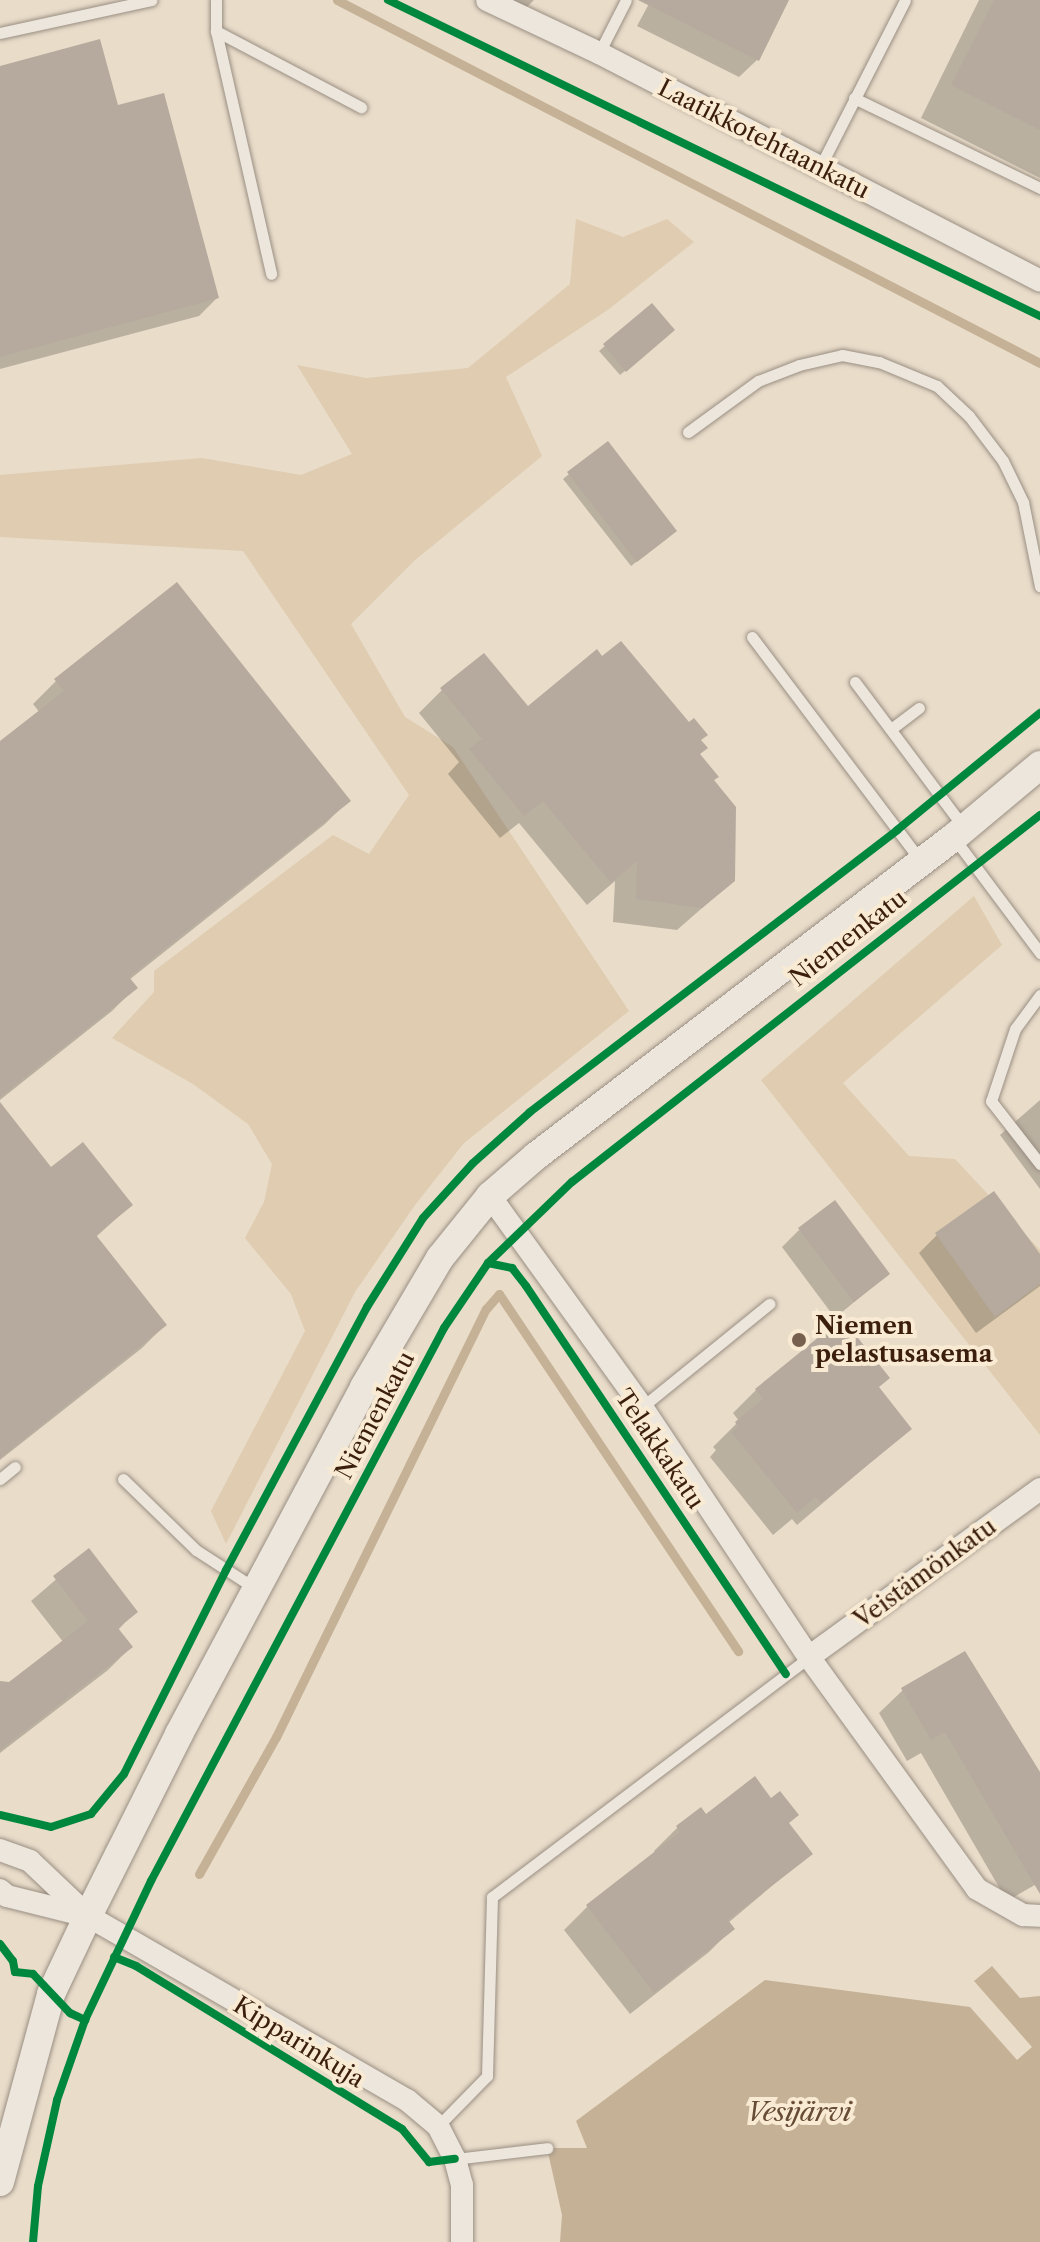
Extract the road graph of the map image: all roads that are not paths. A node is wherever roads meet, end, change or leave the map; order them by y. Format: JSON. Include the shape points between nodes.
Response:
{"nodes":[{"id":1,"x":151,"y":0,"type":"edge"},
{"id":2,"x":216,"y":0,"type":"edge"},
{"id":3,"x":487,"y":0,"type":"edge"},
{"id":4,"x":626,"y":0,"type":"edge"},
{"id":5,"x":905,"y":0,"type":"edge"},
{"id":6,"x":216,"y":31,"type":"junction"},
{"id":7,"x":0,"y":33,"type":"edge"},
{"id":8,"x":599,"y":53,"type":"junction"},
{"id":9,"x":854,"y":98,"type":"junction"},
{"id":10,"x":361,"y":107,"type":"dead end"},
{"id":11,"x":820,"y":167,"type":"junction"},
{"id":12,"x":1040,"y":188,"type":"edge"},
{"id":13,"x":271,"y":274,"type":"dead end"},
{"id":14,"x":1040,"y":281,"type":"edge"},
{"id":15,"x":688,"y":432,"type":"dead end"},
{"id":16,"x":1040,"y":586,"type":"edge"},
{"id":17,"x":752,"y":637,"type":"dead end"},
{"id":18,"x":855,"y":682,"type":"dead end"},
{"id":19,"x":919,"y":708,"type":"dead end"},
{"id":20,"x":891,"y":729,"type":"junction"},
{"id":21,"x":1040,"y":765,"type":"edge"},
{"id":22,"x":959,"y":833,"type":"junction"},
{"id":23,"x":921,"y":861,"type":"junction"},
{"id":24,"x":1040,"y":953,"type":"edge"},
{"id":25,"x":1040,"y":995,"type":"edge"},
{"id":26,"x":1040,"y":1164,"type":"edge"},
{"id":27,"x":490,"y":1196,"type":"junction"},
{"id":28,"x":769,"y":1304,"type":"dead end"},
{"id":29,"x":642,"y":1407,"type":"junction"},
{"id":30,"x":15,"y":1467,"type":"dead end"},
{"id":31,"x":0,"y":1479,"type":"edge"},
{"id":32,"x":123,"y":1479,"type":"dead end"},
{"id":33,"x":1040,"y":1489,"type":"edge"},
{"id":34,"x":256,"y":1589,"type":"junction"},
{"id":35,"x":809,"y":1657,"type":"junction"},
{"id":36,"x":0,"y":1850,"type":"edge"},
{"id":37,"x":0,"y":1890,"type":"edge"},
{"id":38,"x":88,"y":1916,"type":"junction"},
{"id":39,"x":1040,"y":1916,"type":"edge"},
{"id":40,"x":438,"y":2126,"type":"junction"},
{"id":41,"x":547,"y":2148,"type":"dead end"},
{"id":42,"x":455,"y":2159,"type":"junction"},
{"id":43,"x":0,"y":2182,"type":"edge"},
{"id":44,"x":462,"y":2242,"type":"edge"}],
"edges":[{"from":1,"to":7,"type":"lane"},
{"from":2,"to":6,"type":"lane"},
{"from":3,"to":8,"type":"street","name":"Laatikkotehtaankatu"},
{"from":4,"to":8,"type":"lane"},
{"from":5,"to":9,"type":"lane"},
{"from":6,"to":10,"type":"lane"},
{"from":6,"to":13,"type":"lane"},
{"from":8,"to":11,"type":"street","name":"Laatikkotehtaankatu"},
{"from":9,"to":11,"type":"lane"},
{"from":9,"to":12,"type":"lane"},
{"from":11,"to":14,"type":"street","name":"Laatikkotehtaankatu"},
{"from":15,"to":16,"type":"lane","via":[[758,381],[842,355],[879,362],[937,386],[969,416],[1003,461],[1023,502]]},
{"from":17,"to":23,"type":"lane"},
{"from":18,"to":20,"type":"lane"},
{"from":19,"to":20,"type":"lane"},
{"from":20,"to":22,"type":"lane"},
{"from":21,"to":22,"type":"street","name":"Niemenkatu"},
{"from":22,"to":23,"type":"street","name":"Niemenkatu"},
{"from":22,"to":24,"type":"lane"},
{"from":23,"to":27,"type":"street","name":"Niemenkatu"},
{"from":25,"to":26,"type":"lane","via":[[1015,1029],[991,1101]]},
{"from":27,"to":29,"type":"street","name":"Telakkakatu"},
{"from":27,"to":34,"type":"street","name":"Niemenkatu","via":[[440,1258]]},
{"from":28,"to":29,"type":"lane"},
{"from":29,"to":35,"type":"street","name":"Telakkakatu"},
{"from":30,"to":31,"type":"lane"},
{"from":32,"to":34,"type":"lane","via":[[196,1550]]},
{"from":33,"to":35,"type":"street","name":"Veistämönkatu"},
{"from":34,"to":38,"type":"street","name":"Niemenkatu"},
{"from":35,"to":39,"type":"street","name":"Telakkakatu","via":[[977,1889],[1023,1915]]},
{"from":35,"to":40,"type":"lane","via":[[492,1897],[487,2076]]},
{"from":36,"to":38,"type":"street","via":[[30,1861]]},
{"from":37,"to":38,"type":"street"},
{"from":38,"to":40,"type":"street","name":"Kipparinkuja","via":[[407,2100]]},
{"from":38,"to":43,"type":"street","name":"Niemenkatu","via":[[51,1994]]},
{"from":40,"to":42,"type":"street","name":"Kipparinkuja"},
{"from":41,"to":42,"type":"lane"},
{"from":42,"to":44,"type":"street","name":"Kipparinkuja","via":[[462,2185]]}]}
